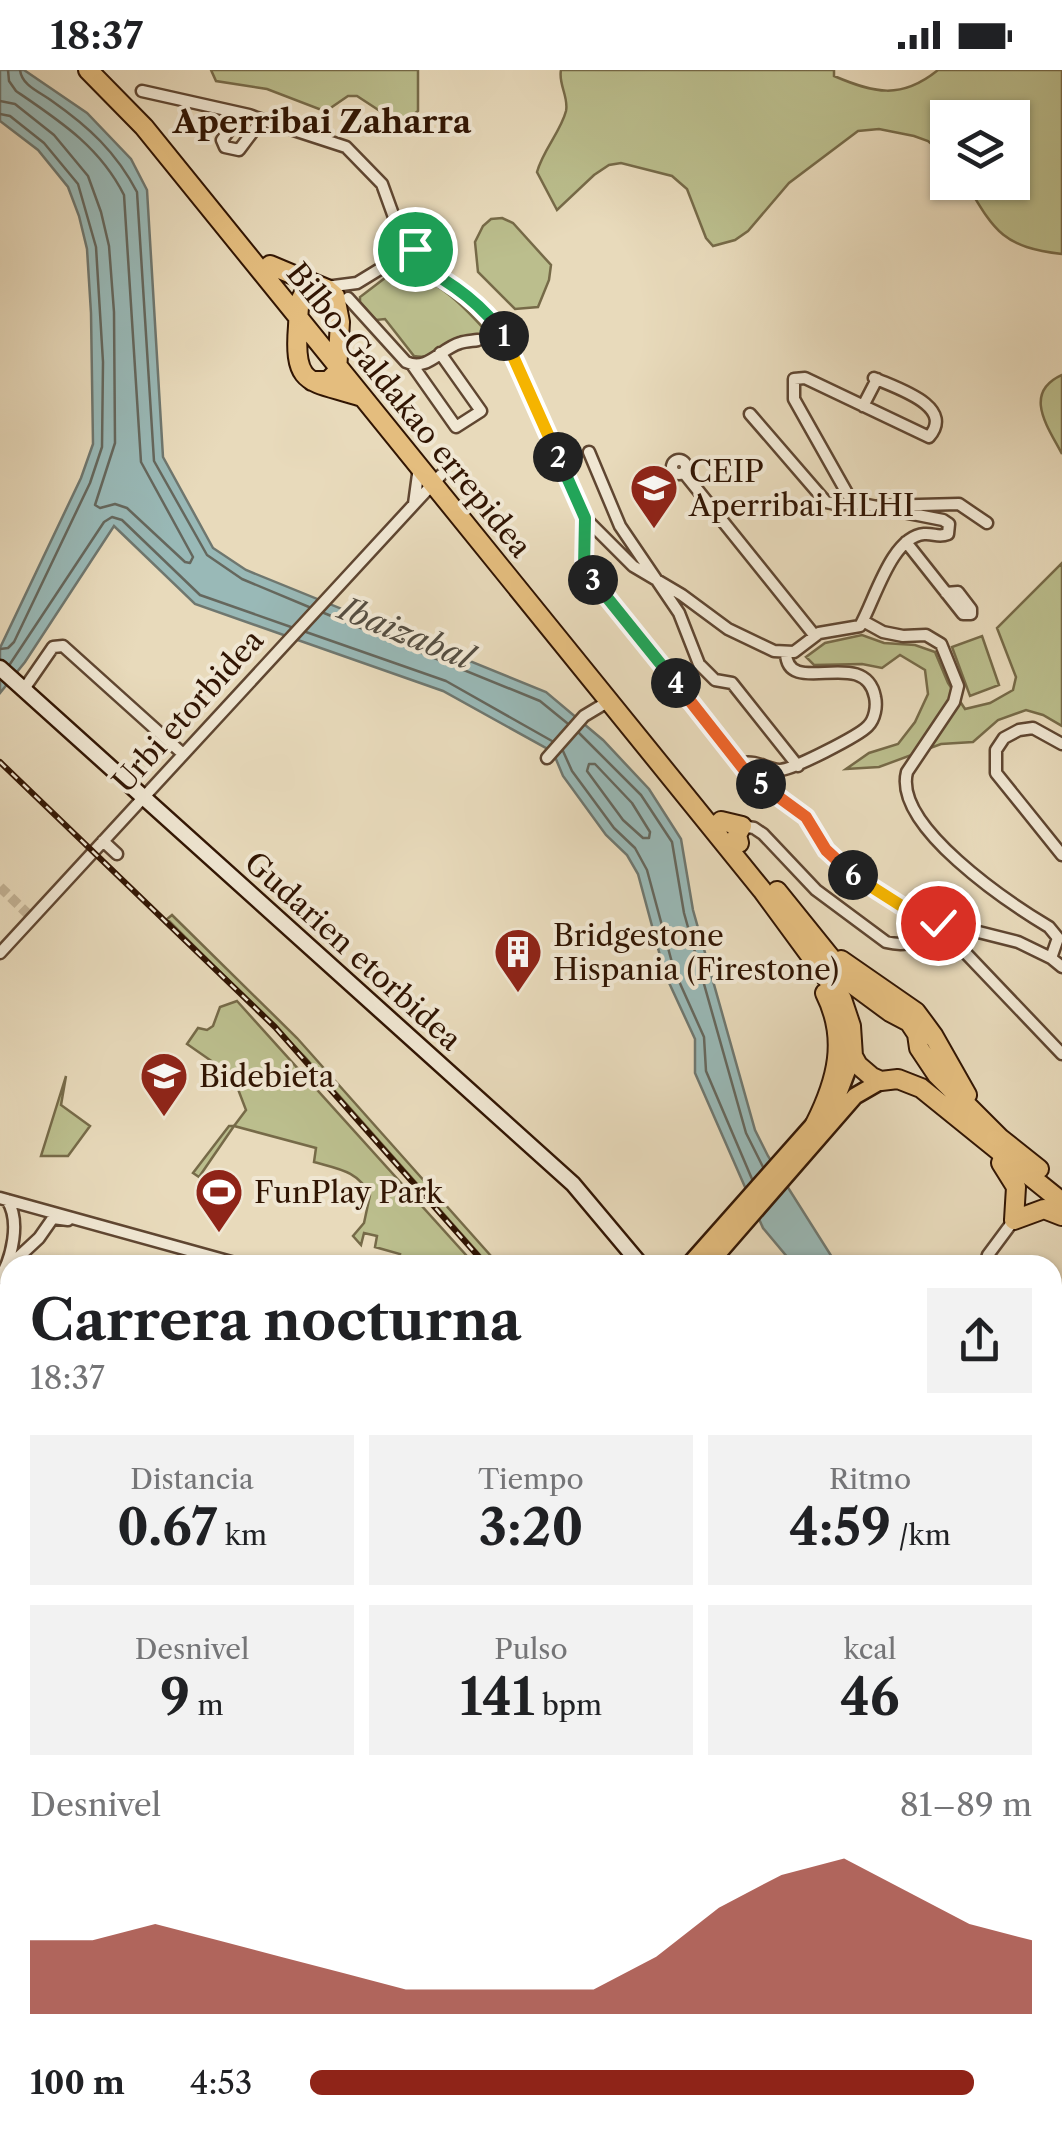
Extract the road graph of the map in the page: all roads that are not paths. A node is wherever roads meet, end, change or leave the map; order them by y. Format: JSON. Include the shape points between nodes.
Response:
{"nodes":[{"id":1,"x":88,"y":70,"type":"edge"},
{"id":2,"x":106,"y":70,"type":"edge"},
{"id":3,"x":142,"y":92,"type":"dead end"},
{"id":4,"x":403,"y":242,"type":"junction"},
{"id":5,"x":393,"y":261,"type":"junction"},
{"id":6,"x":414,"y":263,"type":"junction"},
{"id":7,"x":270,"y":265,"type":"junction"},
{"id":8,"x":357,"y":283,"type":"junction"},
{"id":9,"x":321,"y":287,"type":"junction"},
{"id":10,"x":344,"y":304,"type":"junction"},
{"id":11,"x":299,"y":310,"type":"junction"},
{"id":12,"x":478,"y":340,"type":"dead end"},
{"id":13,"x":440,"y":353,"type":"junction"},
{"id":14,"x":338,"y":357,"type":"junction"},
{"id":15,"x":413,"y":366,"type":"junction"},
{"id":16,"x":312,"y":381,"type":"junction"},
{"id":17,"x":363,"y":397,"type":"junction"},
{"id":18,"x":864,"y":406,"type":"junction"},
{"id":19,"x":750,"y":414,"type":"dead end"},
{"id":20,"x":589,"y":452,"type":"dead end"},
{"id":21,"x":418,"y":466,"type":"junction"},
{"id":22,"x":684,"y":473,"type":"dead end"},
{"id":23,"x":437,"y":479,"type":"junction"},
{"id":24,"x":852,"y":502,"type":"junction"},
{"id":25,"x":414,"y":505,"type":"junction"},
{"id":26,"x":452,"y":507,"type":"junction"},
{"id":27,"x":870,"y":508,"type":"junction"},
{"id":28,"x":585,"y":518,"type":"junction"},
{"id":29,"x":985,"y":521,"type":"dead end"},
{"id":30,"x":906,"y":542,"type":"junction"},
{"id":31,"x":655,"y":579,"type":"junction"},
{"id":32,"x":946,"y":593,"type":"dead end"},
{"id":33,"x":863,"y":621,"type":"junction"},
{"id":34,"x":814,"y":636,"type":"junction"},
{"id":35,"x":786,"y":653,"type":"junction"},
{"id":36,"x":0,"y":668,"type":"edge"},
{"id":37,"x":22,"y":687,"type":"junction"},
{"id":38,"x":609,"y":701,"type":"junction"},
{"id":39,"x":1062,"y":744,"type":"edge"},
{"id":40,"x":183,"y":754,"type":"junction"},
{"id":41,"x":548,"y":758,"type":"dead end"},
{"id":42,"x":742,"y":763,"type":"junction"},
{"id":43,"x":798,"y":766,"type":"junction"},
{"id":44,"x":144,"y":797,"type":"junction"},
{"id":45,"x":740,"y":834,"type":"junction"},
{"id":46,"x":102,"y":841,"type":"junction"},
{"id":47,"x":117,"y":854,"type":"dead end"},
{"id":48,"x":1062,"y":855,"type":"edge"},
{"id":49,"x":784,"y":918,"type":"junction"},
{"id":50,"x":938,"y":923,"type":"junction"},
{"id":51,"x":805,"y":925,"type":"junction"},
{"id":52,"x":0,"y":953,"type":"edge"},
{"id":53,"x":1051,"y":958,"type":"junction"},
{"id":54,"x":1062,"y":967,"type":"edge"},
{"id":55,"x":890,"y":1012,"type":"junction"},
{"id":56,"x":854,"y":1034,"type":"junction"},
{"id":57,"x":920,"y":1048,"type":"junction"},
{"id":58,"x":1062,"y":1054,"type":"edge"},
{"id":59,"x":853,"y":1056,"type":"junction"},
{"id":60,"x":889,"y":1080,"type":"junction"},
{"id":61,"x":815,"y":1124,"type":"junction"},
{"id":62,"x":990,"y":1139,"type":"junction"},
{"id":63,"x":804,"y":1147,"type":"junction"},
{"id":64,"x":1016,"y":1187,"type":"junction"},
{"id":65,"x":1062,"y":1187,"type":"edge"},
{"id":66,"x":3,"y":1198,"type":"edge"},
{"id":67,"x":1053,"y":1205,"type":"edge"},
{"id":68,"x":43,"y":1208,"type":"junction"},
{"id":69,"x":746,"y":1212,"type":"junction"},
{"id":70,"x":1062,"y":1216,"type":"edge"},
{"id":71,"x":1014,"y":1220,"type":"junction"},
{"id":72,"x":49,"y":1221,"type":"junction"},
{"id":73,"x":108,"y":1229,"type":"junction"},
{"id":74,"x":9,"y":1255,"type":"edge"},
{"id":75,"x":22,"y":1255,"type":"edge"},
{"id":76,"x":205,"y":1255,"type":"edge"},
{"id":77,"x":633,"y":1255,"type":"edge"},
{"id":78,"x":700,"y":1255,"type":"edge"},
{"id":79,"x":715,"y":1255,"type":"edge"},
{"id":80,"x":988,"y":1255,"type":"edge"}],
"edges":[{"from":1,"to":11,"type":"highway","name":"Bilbo-Galdakao errepidea"},
{"from":2,"to":7,"type":"highway","name":"Bilbo-Galdakao errepidea"},
{"from":3,"to":4,"type":"street","via":[[252,116],[346,147],[382,184]]},
{"from":4,"to":5,"type":"street","via":[[392,251]]},
{"from":4,"to":6,"type":"street","via":[[415,249]]},
{"from":5,"to":6,"type":"street"},
{"from":5,"to":8,"type":"street"},
{"from":6,"to":28,"type":"street","via":[[438,274],[502,332]]},
{"from":7,"to":9,"type":"highway"},
{"from":7,"to":11,"type":"highway","name":"Bilbo-Galdakao errepidea"},
{"from":8,"to":9,"type":"street"},
{"from":8,"to":10,"type":"street"},
{"from":9,"to":10,"type":"highway"},
{"from":9,"to":11,"type":"highway","via":[[305,291]]},
{"from":10,"to":14,"type":"highway"},
{"from":10,"to":15,"type":"street"},
{"from":11,"to":14,"type":"highway","name":"Bilbo-Galdakao errepidea"},
{"from":11,"to":16,"type":"highway","via":[[298,364]]},
{"from":12,"to":13,"type":"street"},
{"from":13,"to":15,"type":"street"},
{"from":13,"to":15,"type":"street","via":[[480,411],[456,427]]},
{"from":14,"to":16,"type":"highway","via":[[331,379]]},
{"from":14,"to":17,"type":"highway","name":"Bilbo-Galdakao errepidea"},
{"from":14,"to":23,"type":"highway","name":"Bilbo-Galdakao errepidea"},
{"from":16,"to":17,"type":"highway"},
{"from":17,"to":21,"type":"highway","name":"Bilbo-Galdakao errepidea"},
{"from":18,"to":18,"type":"street","via":[[928,437],[936,429],[931,406],[876,378]]},
{"from":18,"to":24,"type":"street","via":[[827,386],[794,379],[794,398]]},
{"from":19,"to":24,"type":"street","via":[[826,502]]},
{"from":20,"to":31,"type":"street","via":[[624,536]]},
{"from":21,"to":23,"type":"highway","name":"Bilbo-Galdakao errepidea"},
{"from":21,"to":25,"type":"street"},
{"from":22,"to":34,"type":"street"},
{"from":23,"to":25,"type":"street","name":"Urbi etorbidea"},
{"from":23,"to":26,"type":"highway","name":"Bilbo-Galdakao errepidea"},
{"from":23,"to":45,"type":"highway","name":"Bilbo-Galdakao errepidea","via":[[721,821]]},
{"from":24,"to":27,"type":"street"},
{"from":25,"to":26,"type":"street"},
{"from":25,"to":40,"type":"street","name":"Urbi etorbidea"},
{"from":26,"to":38,"type":"highway","name":"Bilbo-Galdakao errepidea"},
{"from":27,"to":29,"type":"street","via":[[944,502]]},
{"from":27,"to":30,"type":"street","via":[[949,524],[948,534]]},
{"from":28,"to":31,"type":"street","via":[[616,552]]},
{"from":28,"to":42,"type":"street","via":[[584,568]]},
{"from":30,"to":32,"type":"street"},
{"from":30,"to":33,"type":"street","via":[[890,559]]},
{"from":31,"to":35,"type":"street","via":[[728,629]]},
{"from":31,"to":43,"type":"street","via":[[678,613],[698,664],[732,684]]},
{"from":33,"to":34,"type":"street"},
{"from":33,"to":53,"type":"street","via":[[941,644],[958,686],[907,772],[908,795],[950,855],[1049,927],[1058,938]]},
{"from":34,"to":35,"type":"street"},
{"from":35,"to":43,"type":"street","via":[[792,670],[803,674],[856,674],[874,690],[877,706],[870,725]]},
{"from":36,"to":37,"type":"street","name":"Gudarien etorbidea"},
{"from":37,"to":40,"type":"street","via":[[54,646],[63,646]]},
{"from":37,"to":44,"type":"street","name":"Gudarien etorbidea"},
{"from":38,"to":41,"type":"street","via":[[584,716]]},
{"from":38,"to":49,"type":"highway","name":"Bilbo-Galdakao errepidea"},
{"from":39,"to":48,"type":"street","via":[[1033,728],[1018,730],[996,750],[996,773]]},
{"from":40,"to":44,"type":"street","name":"Urbi etorbidea"},
{"from":42,"to":43,"type":"street"},
{"from":42,"to":50,"type":"street","via":[[806,817],[840,866]]},
{"from":44,"to":46,"type":"street","name":"Urbi etorbidea"},
{"from":44,"to":77,"type":"street","name":"Gudarien etorbidea","via":[[573,1184]]},
{"from":45,"to":50,"type":"street","via":[[754,828],[763,834],[816,890],[886,942],[922,940]]},
{"from":45,"to":51,"type":"highway","name":"Bilbo-Galdakao errepidea"},
{"from":46,"to":47,"type":"street"},
{"from":46,"to":52,"type":"street","name":"Urbi etorbidea"},
{"from":49,"to":56,"type":"highway","name":"Bilbo-Galdakao errepidea","via":[[842,999]]},
{"from":49,"to":61,"type":"highway","via":[[836,1021],[838,1066]]},
{"from":50,"to":53,"type":"street","via":[[1018,942]]},
{"from":50,"to":58,"type":"street"},
{"from":51,"to":55,"type":"highway","name":"Bilbo-Galdakao errepidea","via":[[852,984]]},
{"from":51,"to":62,"type":"highway","name":"Bilbo-Galdakao errepidea","via":[[927,1024]]},
{"from":53,"to":54,"type":"street"},
{"from":55,"to":56,"type":"highway","via":[[868,1018]]},
{"from":55,"to":57,"type":"highway","name":"Bilbo-Galdakao errepidea","via":[[909,1022]]},
{"from":56,"to":59,"type":"highway","name":"Bilbo-Galdakao errepidea"},
{"from":57,"to":60,"type":"highway","via":[[912,1067]]},
{"from":57,"to":62,"type":"highway","name":"Bilbo-Galdakao errepidea"},
{"from":59,"to":60,"type":"highway","name":"Bilbo-Galdakao errepidea","via":[[864,1073]]},
{"from":59,"to":61,"type":"main road","via":[[837,1098]]},
{"from":60,"to":62,"type":"highway","name":"Bilbo-Galdakao errepidea","via":[[921,1088]]},
{"from":60,"to":63,"type":"main road","via":[[854,1096]]},
{"from":61,"to":63,"type":"main road"},
{"from":62,"to":64,"type":"highway"},
{"from":62,"to":65,"type":"highway","name":"Bilbo-Galdakao errepidea"},
{"from":62,"to":67,"type":"highway","name":"Bilbo-Galdakao errepidea"},
{"from":63,"to":69,"type":"main road"},
{"from":64,"to":67,"type":"highway"},
{"from":64,"to":71,"type":"highway"},
{"from":66,"to":68,"type":"street"},
{"from":66,"to":74,"type":"street","via":[[11,1204],[14,1224]]},
{"from":67,"to":70,"type":"highway"},
{"from":67,"to":71,"type":"highway"},
{"from":68,"to":72,"type":"street"},
{"from":68,"to":73,"type":"street"},
{"from":69,"to":78,"type":"main road"},
{"from":69,"to":79,"type":"main road"},
{"from":71,"to":80,"type":"street"},
{"from":72,"to":73,"type":"street"},
{"from":72,"to":75,"type":"street"},
{"from":73,"to":76,"type":"street"}]}
